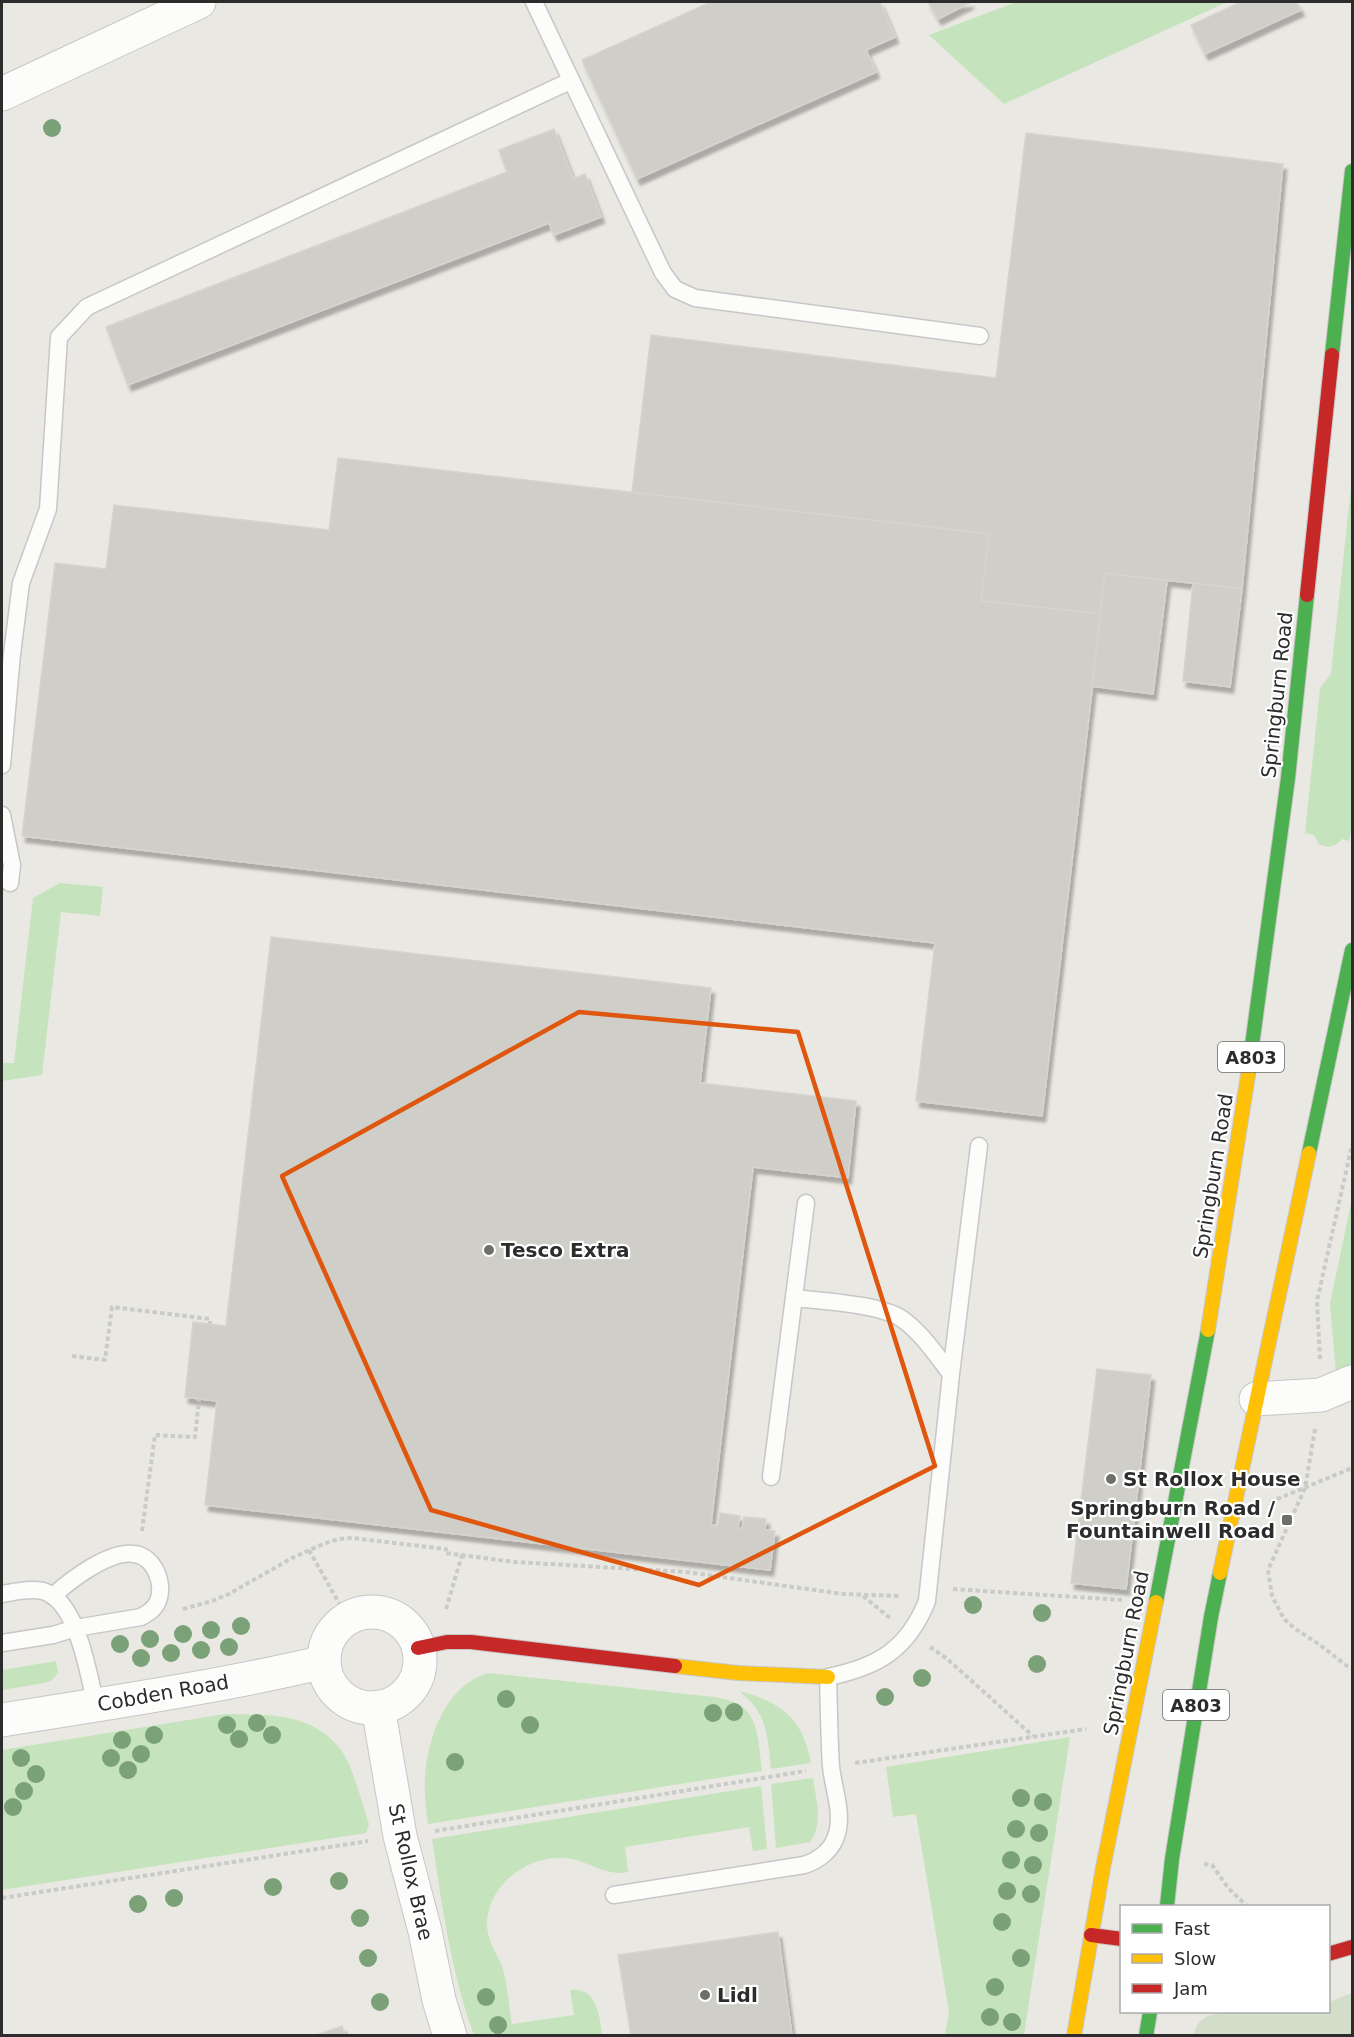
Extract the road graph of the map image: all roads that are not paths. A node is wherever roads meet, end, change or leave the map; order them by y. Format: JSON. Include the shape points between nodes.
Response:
{"nodes":[{"id":1,"x":198,"y":2,"type":"edge"},
{"id":2,"x":534,"y":2,"type":"edge"},
{"id":3,"x":570,"y":81,"type":"junction"},
{"id":4,"x":2,"y":94,"type":"edge"},
{"id":5,"x":1353,"y":171,"type":"edge"},
{"id":6,"x":980,"y":336,"type":"dead end"},
{"id":7,"x":2,"y":765,"type":"edge"},
{"id":8,"x":2,"y":815,"type":"edge"},
{"id":9,"x":7,"y":865,"type":"edge"},
{"id":10,"x":10,"y":883,"type":"dead end"},
{"id":11,"x":1353,"y":950,"type":"edge"},
{"id":12,"x":979,"y":1146,"type":"dead end"},
{"id":13,"x":806,"y":1203,"type":"dead end"},
{"id":14,"x":794,"y":1298,"type":"junction"},
{"id":15,"x":951,"y":1374,"type":"junction"},
{"id":16,"x":1353,"y":1382,"type":"edge"},
{"id":17,"x":1256,"y":1399,"type":"junction"},
{"id":18,"x":771,"y":1477,"type":"dead end"},
{"id":19,"x":2,"y":1594,"type":"edge"},
{"id":20,"x":53,"y":1596,"type":"junction"},
{"id":21,"x":76,"y":1628,"type":"junction"},
{"id":22,"x":2,"y":1643,"type":"edge"},
{"id":23,"x":427,"y":1646,"type":"junction"},
{"id":24,"x":324,"y":1662,"type":"junction"},
{"id":25,"x":828,"y":1677,"type":"junction"},
{"id":26,"x":96,"y":1705,"type":"junction"},
{"id":27,"x":378,"y":1707,"type":"junction"},
{"id":28,"x":2,"y":1720,"type":"edge"},
{"id":29,"x":614,"y":1895,"type":"dead end"},
{"id":30,"x":1167,"y":1905,"type":"edge"},
{"id":31,"x":1091,"y":1935,"type":"junction"},
{"id":32,"x":1120,"y":1940,"type":"edge"},
{"id":33,"x":1353,"y":1947,"type":"edge"},
{"id":34,"x":1330,"y":1954,"type":"edge"},
{"id":35,"x":1150,"y":2013,"type":"edge"},
{"id":36,"x":450,"y":2036,"type":"edge"},
{"id":37,"x":1074,"y":2036,"type":"edge"},
{"id":38,"x":1146,"y":2036,"type":"edge"}],
"edges":[{"from":1,"to":4,"type":"street"},
{"from":2,"to":3,"type":"lane"},
{"from":3,"to":6,"type":"lane","via":[[663,273],[675,289],[695,298]]},
{"from":3,"to":7,"type":"lane","via":[[87,307],[59,337],[48,509],[21,583]]},
{"from":5,"to":31,"type":"main road","name":"Springburn Road","number":"A803","via":[[1288,778],[1252,1049],[1203,1362]]},
{"from":8,"to":9,"type":"lane"},
{"from":9,"to":10,"type":"lane"},
{"from":11,"to":17,"type":"main road","number":"A803"},
{"from":12,"to":15,"type":"lane"},
{"from":13,"to":14,"type":"lane"},
{"from":14,"to":15,"type":"lane","via":[[883,1311],[901,1318],[929,1344]]},
{"from":14,"to":18,"type":"lane"},
{"from":15,"to":25,"type":"lane","via":[[929,1592],[922,1614],[898,1647],[881,1659]]},
{"from":16,"to":17,"type":"street","via":[[1321,1395]]},
{"from":17,"to":30,"type":"main road","number":"A803","via":[[1210,1617]]},
{"from":19,"to":20,"type":"lane","via":[[30,1590]]},
{"from":20,"to":21,"type":"lane"},
{"from":20,"to":21,"type":"lane","via":[[73,1578],[124,1554],[143,1556],[154,1568],[160,1588],[158,1602],[141,1617]]},
{"from":21,"to":22,"type":"lane"},
{"from":21,"to":26,"type":"lane"},
{"from":23,"to":24,"type":"street","via":[[406,1626],[384,1614],[359,1614],[331,1635]]},
{"from":23,"to":25,"type":"main road","via":[[471,1642],[738,1673]]},
{"from":23,"to":27,"type":"street","via":[[415,1682],[400,1699]]},
{"from":24,"to":26,"type":"street","name":"Cobden Road"},
{"from":24,"to":27,"type":"street","via":[[328,1679],[343,1699],[360,1706]]},
{"from":25,"to":29,"type":"lane","via":[[838,1831],[826,1852],[804,1865]]},
{"from":26,"to":28,"type":"street","name":"Cobden Road"},
{"from":27,"to":36,"type":"street","name":"St Rollox Brae","via":[[400,1836]]},
{"from":31,"to":32,"type":"main road"},
{"from":31,"to":37,"type":"main road","name":"Springburn Road","number":"A803"},
{"from":33,"to":34,"type":"main road"},
{"from":35,"to":38,"type":"main road"}]}
